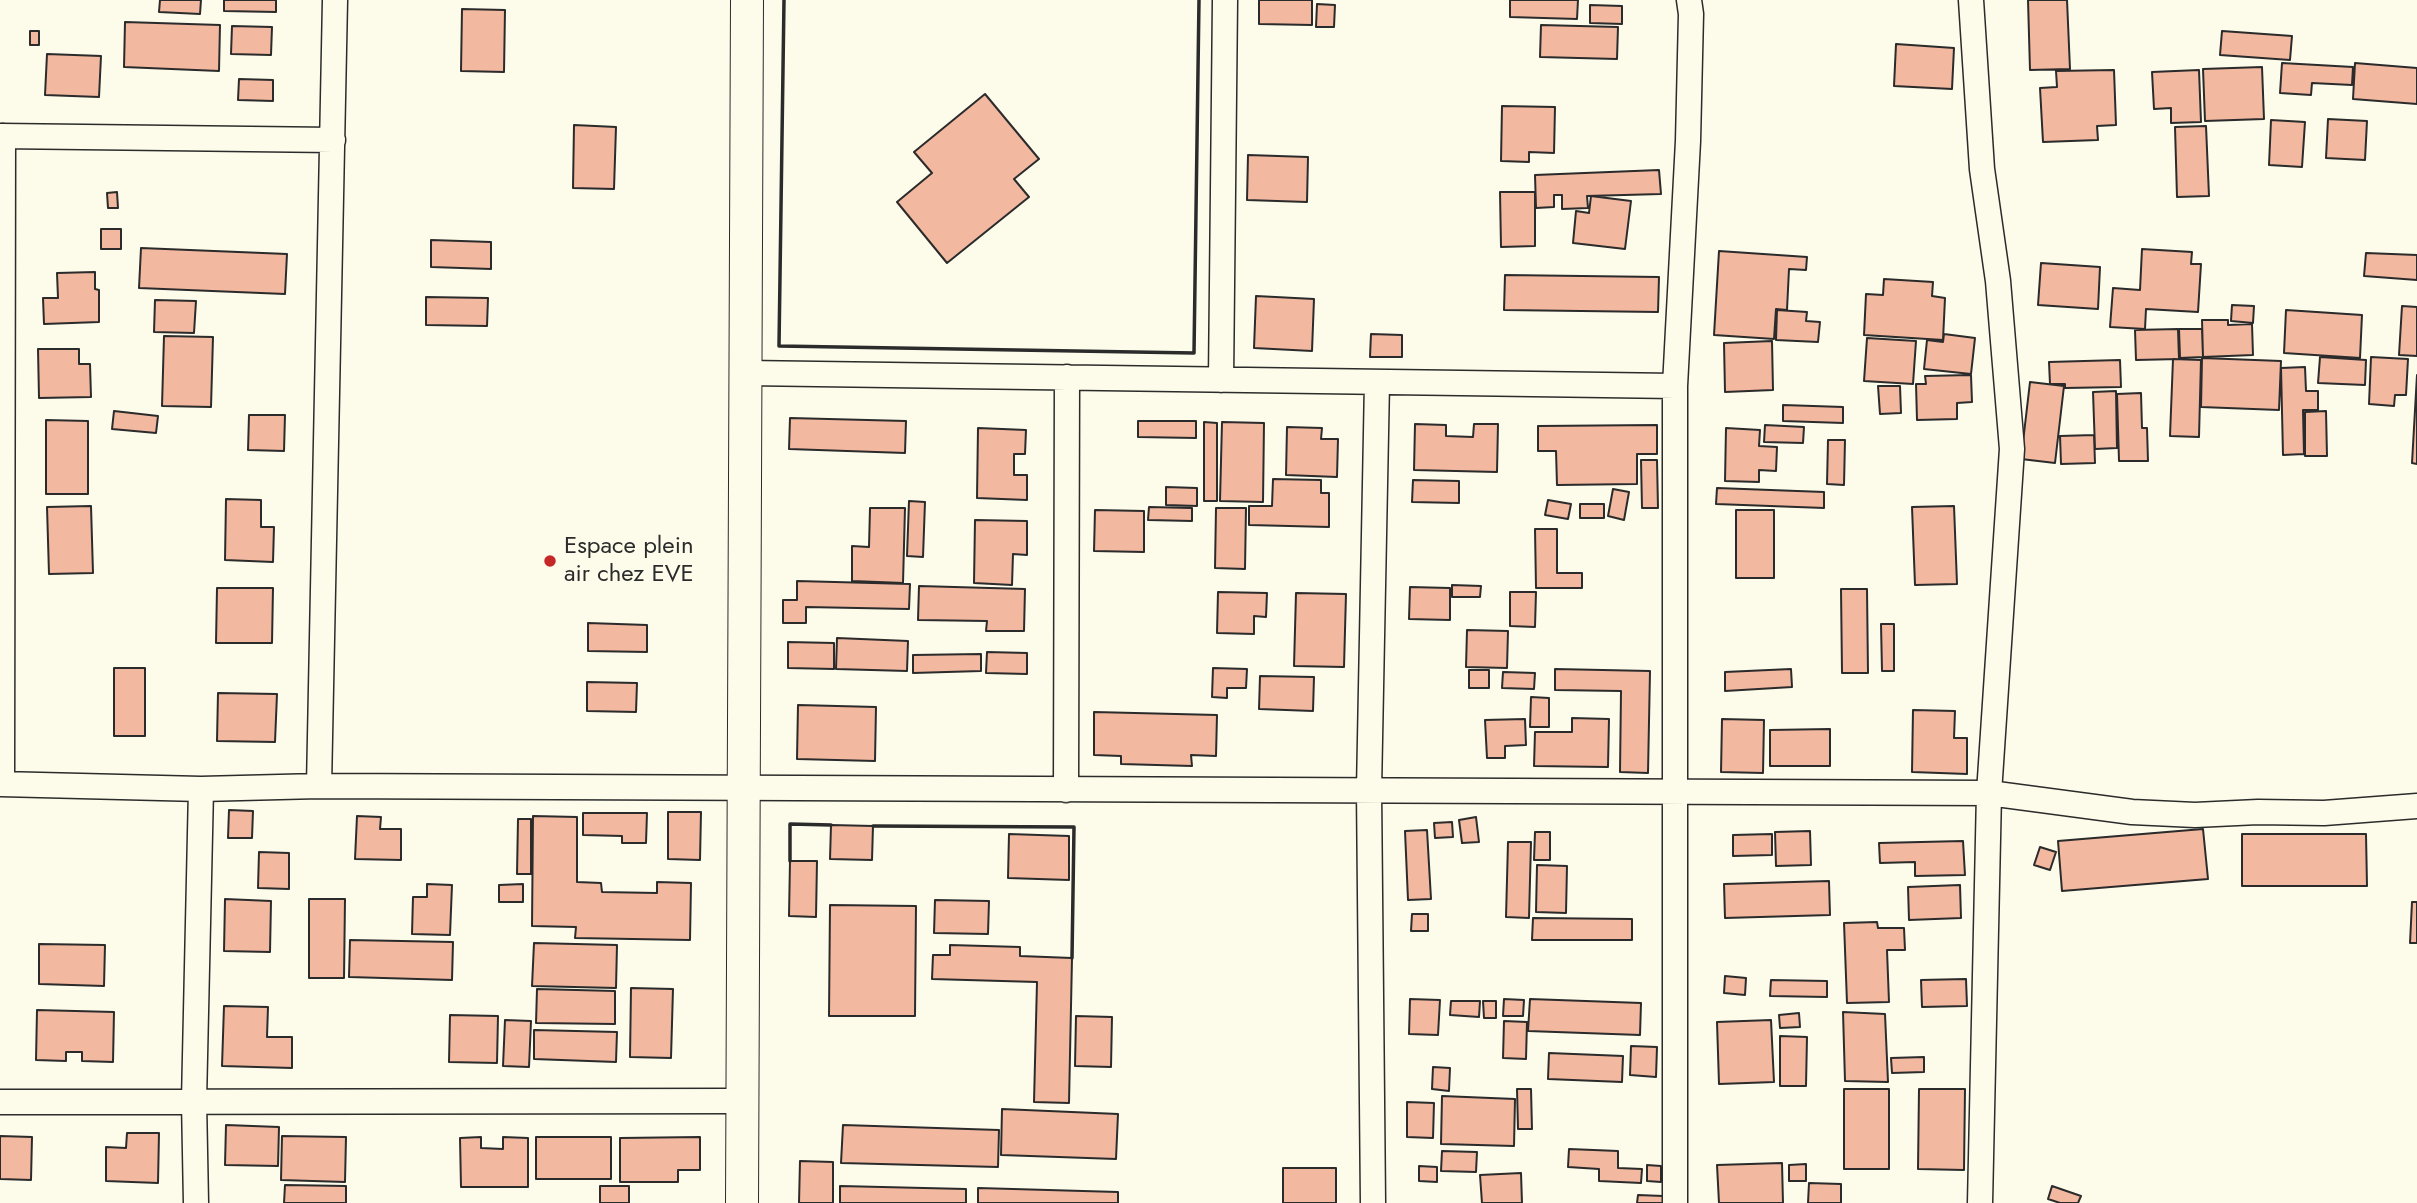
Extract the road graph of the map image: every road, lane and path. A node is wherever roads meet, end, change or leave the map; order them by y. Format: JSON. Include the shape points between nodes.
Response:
{"nodes":[{"id":1,"x":335,"y":0,"type":"edge"},
{"id":2,"x":747,"y":0,"type":"edge"},
{"id":3,"x":1225,"y":0,"type":"edge"},
{"id":4,"x":1689,"y":0,"type":"edge"},
{"id":5,"x":1971,"y":0,"type":"edge"},
{"id":6,"x":1,"y":136,"type":"edge"},
{"id":7,"x":332,"y":141,"type":"junction"},
{"id":8,"x":746,"y":373,"type":"junction"},
{"id":9,"x":1067,"y":377,"type":"junction"},
{"id":10,"x":1221,"y":380,"type":"junction"},
{"id":11,"x":1377,"y":382,"type":"junction"},
{"id":12,"x":1675,"y":386,"type":"junction"},
{"id":13,"x":1,"y":784,"type":"edge"},
{"id":14,"x":319,"y":786,"type":"junction"},
{"id":15,"x":201,"y":789,"type":"junction"},
{"id":16,"x":744,"y":789,"type":"junction"},
{"id":17,"x":1066,"y":790,"type":"junction"},
{"id":18,"x":1369,"y":790,"type":"junction"},
{"id":19,"x":1675,"y":791,"type":"junction"},
{"id":20,"x":1989,"y":793,"type":"junction"},
{"id":21,"x":2417,"y":806,"type":"edge"},
{"id":22,"x":194,"y":1101,"type":"junction"},
{"id":23,"x":742,"y":1101,"type":"junction"},
{"id":24,"x":0,"y":1102,"type":"edge"},
{"id":25,"x":196,"y":1203,"type":"edge"},
{"id":26,"x":742,"y":1203,"type":"edge"},
{"id":27,"x":1373,"y":1203,"type":"edge"},
{"id":28,"x":1675,"y":1203,"type":"edge"},
{"id":29,"x":1980,"y":1203,"type":"edge"}],
"edges":[{"from":1,"to":7,"type":"street"},
{"from":2,"to":8,"type":"street"},
{"from":3,"to":10,"type":"street"},
{"from":4,"to":12,"type":"street","via":[[1688,141]]},
{"from":5,"to":20,"type":"street","via":[[1982,170],[1998,281],[2012,449]]},
{"from":6,"to":7,"type":"street"},
{"from":6,"to":13,"type":"street"},
{"from":7,"to":14,"type":"street"},
{"from":8,"to":9,"type":"street"},
{"from":8,"to":16,"type":"street"},
{"from":9,"to":10,"type":"street"},
{"from":9,"to":17,"type":"street"},
{"from":10,"to":11,"type":"street"},
{"from":11,"to":12,"type":"street"},
{"from":11,"to":18,"type":"street"},
{"from":12,"to":19,"type":"street"},
{"from":13,"to":15,"type":"street"},
{"from":14,"to":15,"type":"street"},
{"from":14,"to":16,"type":"street"},
{"from":15,"to":22,"type":"street"},
{"from":16,"to":17,"type":"street"},
{"from":16,"to":23,"type":"street"},
{"from":17,"to":18,"type":"street"},
{"from":18,"to":19,"type":"street"},
{"from":18,"to":27,"type":"street"},
{"from":19,"to":20,"type":"street"},
{"from":19,"to":28,"type":"street"},
{"from":20,"to":21,"type":"street","via":[[2133,812],[2195,815]]},
{"from":20,"to":29,"type":"street"},
{"from":22,"to":23,"type":"street"},
{"from":22,"to":24,"type":"street"},
{"from":22,"to":25,"type":"street"},
{"from":23,"to":26,"type":"street"}]}
